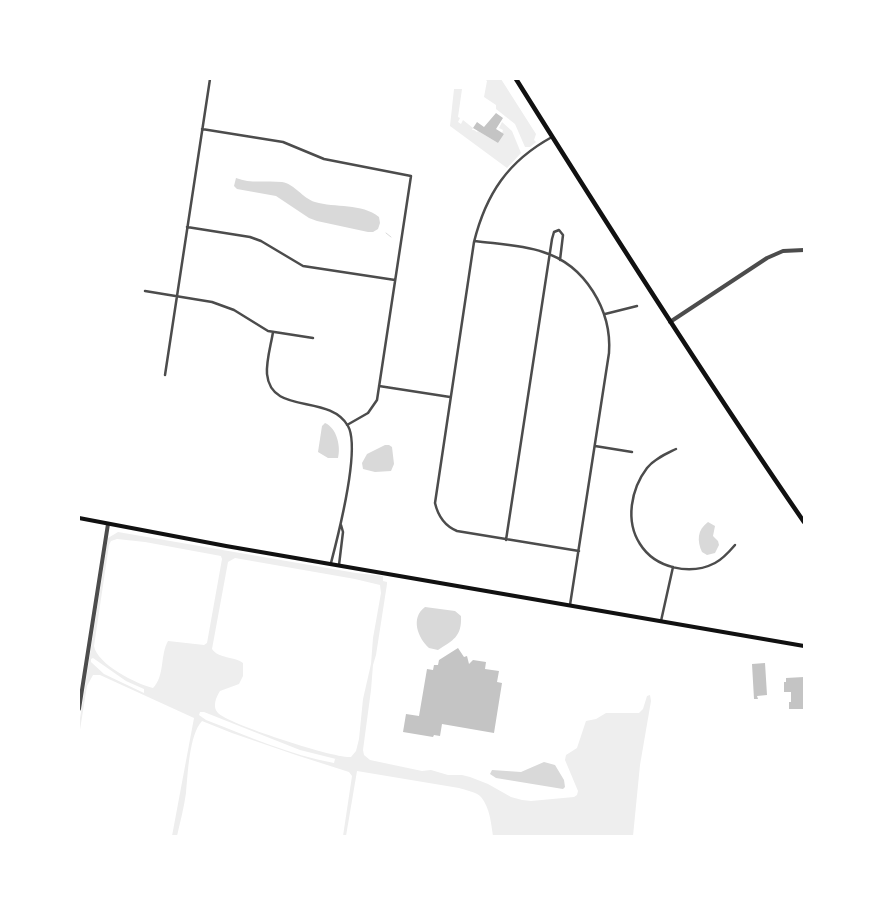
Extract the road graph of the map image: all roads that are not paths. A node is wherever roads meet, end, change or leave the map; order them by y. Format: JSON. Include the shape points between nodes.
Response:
{"nodes":[{"id":1,"x":210,"y":79,"type":"edge"},
{"id":2,"x":516,"y":79,"type":"edge"},
{"id":3,"x":202,"y":129,"type":"junction"},
{"id":4,"x":552,"y":137,"type":"junction"},
{"id":5,"x":187,"y":227,"type":"junction"},
{"id":6,"x":475,"y":241,"type":"junction"},
{"id":7,"x":804,"y":250,"type":"edge"},
{"id":8,"x":549,"y":254,"type":"junction"},
{"id":9,"x":560,"y":260,"type":"junction"},
{"id":10,"x":396,"y":280,"type":"junction"},
{"id":11,"x":145,"y":291,"type":"dead end"},
{"id":12,"x":176,"y":296,"type":"junction"},
{"id":13,"x":636,"y":306,"type":"dead end"},
{"id":14,"x":605,"y":314,"type":"junction"},
{"id":15,"x":669,"y":322,"type":"junction"},
{"id":16,"x":273,"y":332,"type":"junction"},
{"id":17,"x":313,"y":338,"type":"dead end"},
{"id":18,"x":165,"y":375,"type":"dead end"},
{"id":19,"x":379,"y":386,"type":"junction"},
{"id":20,"x":450,"y":397,"type":"junction"},
{"id":21,"x":347,"y":425,"type":"junction"},
{"id":22,"x":595,"y":446,"type":"junction"},
{"id":23,"x":676,"y":449,"type":"dead end"},
{"id":24,"x":632,"y":452,"type":"dead end"},
{"id":25,"x":79,"y":518,"type":"edge"},
{"id":26,"x":804,"y":522,"type":"edge"},
{"id":27,"x":108,"y":524,"type":"junction"},
{"id":28,"x":341,"y":525,"type":"junction"},
{"id":29,"x":506,"y":540,"type":"junction"},
{"id":30,"x":735,"y":545,"type":"dead end"},
{"id":31,"x":579,"y":550,"type":"junction"},
{"id":32,"x":331,"y":564,"type":"junction"},
{"id":33,"x":339,"y":564,"type":"junction"},
{"id":34,"x":673,"y":567,"type":"junction"},
{"id":35,"x":570,"y":605,"type":"junction"},
{"id":36,"x":662,"y":621,"type":"junction"},
{"id":37,"x":804,"y":646,"type":"edge"},
{"id":38,"x":79,"y":709,"type":"edge"}],
"edges":[{"from":1,"to":3,"type":"street"},
{"from":2,"to":4,"type":"highway"},
{"from":3,"to":5,"type":"street"},
{"from":3,"to":10,"type":"street","via":[[283,142],[324,159],[410,176]]},
{"from":4,"to":6,"type":"street","via":[[520,159],[498,184],[483,212]]},
{"from":4,"to":15,"type":"highway"},
{"from":5,"to":10,"type":"street","via":[[261,240],[303,266]]},
{"from":5,"to":12,"type":"street"},
{"from":6,"to":8,"type":"street"},
{"from":6,"to":20,"type":"street"},
{"from":7,"to":15,"type":"street","via":[[783,251],[767,258]]},
{"from":8,"to":9,"type":"street"},
{"from":8,"to":9,"type":"street","via":[[553,234],[561,231],[564,237]]},
{"from":8,"to":29,"type":"street"},
{"from":9,"to":14,"type":"street","via":[[591,288]]},
{"from":10,"to":19,"type":"street"},
{"from":11,"to":12,"type":"street"},
{"from":12,"to":16,"type":"street","via":[[226,307],[262,329]]},
{"from":12,"to":18,"type":"street"},
{"from":13,"to":14,"type":"street"},
{"from":14,"to":22,"type":"street","via":[[610,346]]},
{"from":15,"to":26,"type":"highway"},
{"from":16,"to":17,"type":"street"},
{"from":16,"to":21,"type":"street","via":[[267,372],[276,392],[290,401],[332,410]]},
{"from":19,"to":20,"type":"street"},
{"from":19,"to":21,"type":"street","via":[[377,400],[371,409]]},
{"from":20,"to":29,"type":"street","via":[[435,499],[437,510],[447,526],[463,533]]},
{"from":21,"to":28,"type":"street","via":[[353,450]]},
{"from":22,"to":24,"type":"street"},
{"from":22,"to":31,"type":"street"},
{"from":23,"to":34,"type":"street","via":[[648,467],[636,487],[631,517],[644,549],[653,558]]},
{"from":25,"to":27,"type":"main road"},
{"from":27,"to":32,"type":"main road"},
{"from":27,"to":38,"type":"street"},
{"from":28,"to":32,"type":"street"},
{"from":28,"to":33,"type":"street"},
{"from":29,"to":31,"type":"street"},
{"from":30,"to":34,"type":"street","via":[[727,555],[705,567]]},
{"from":31,"to":35,"type":"street"},
{"from":32,"to":33,"type":"main road"},
{"from":33,"to":35,"type":"main road"},
{"from":34,"to":36,"type":"street"},
{"from":35,"to":36,"type":"main road"},
{"from":36,"to":37,"type":"main road"}]}
